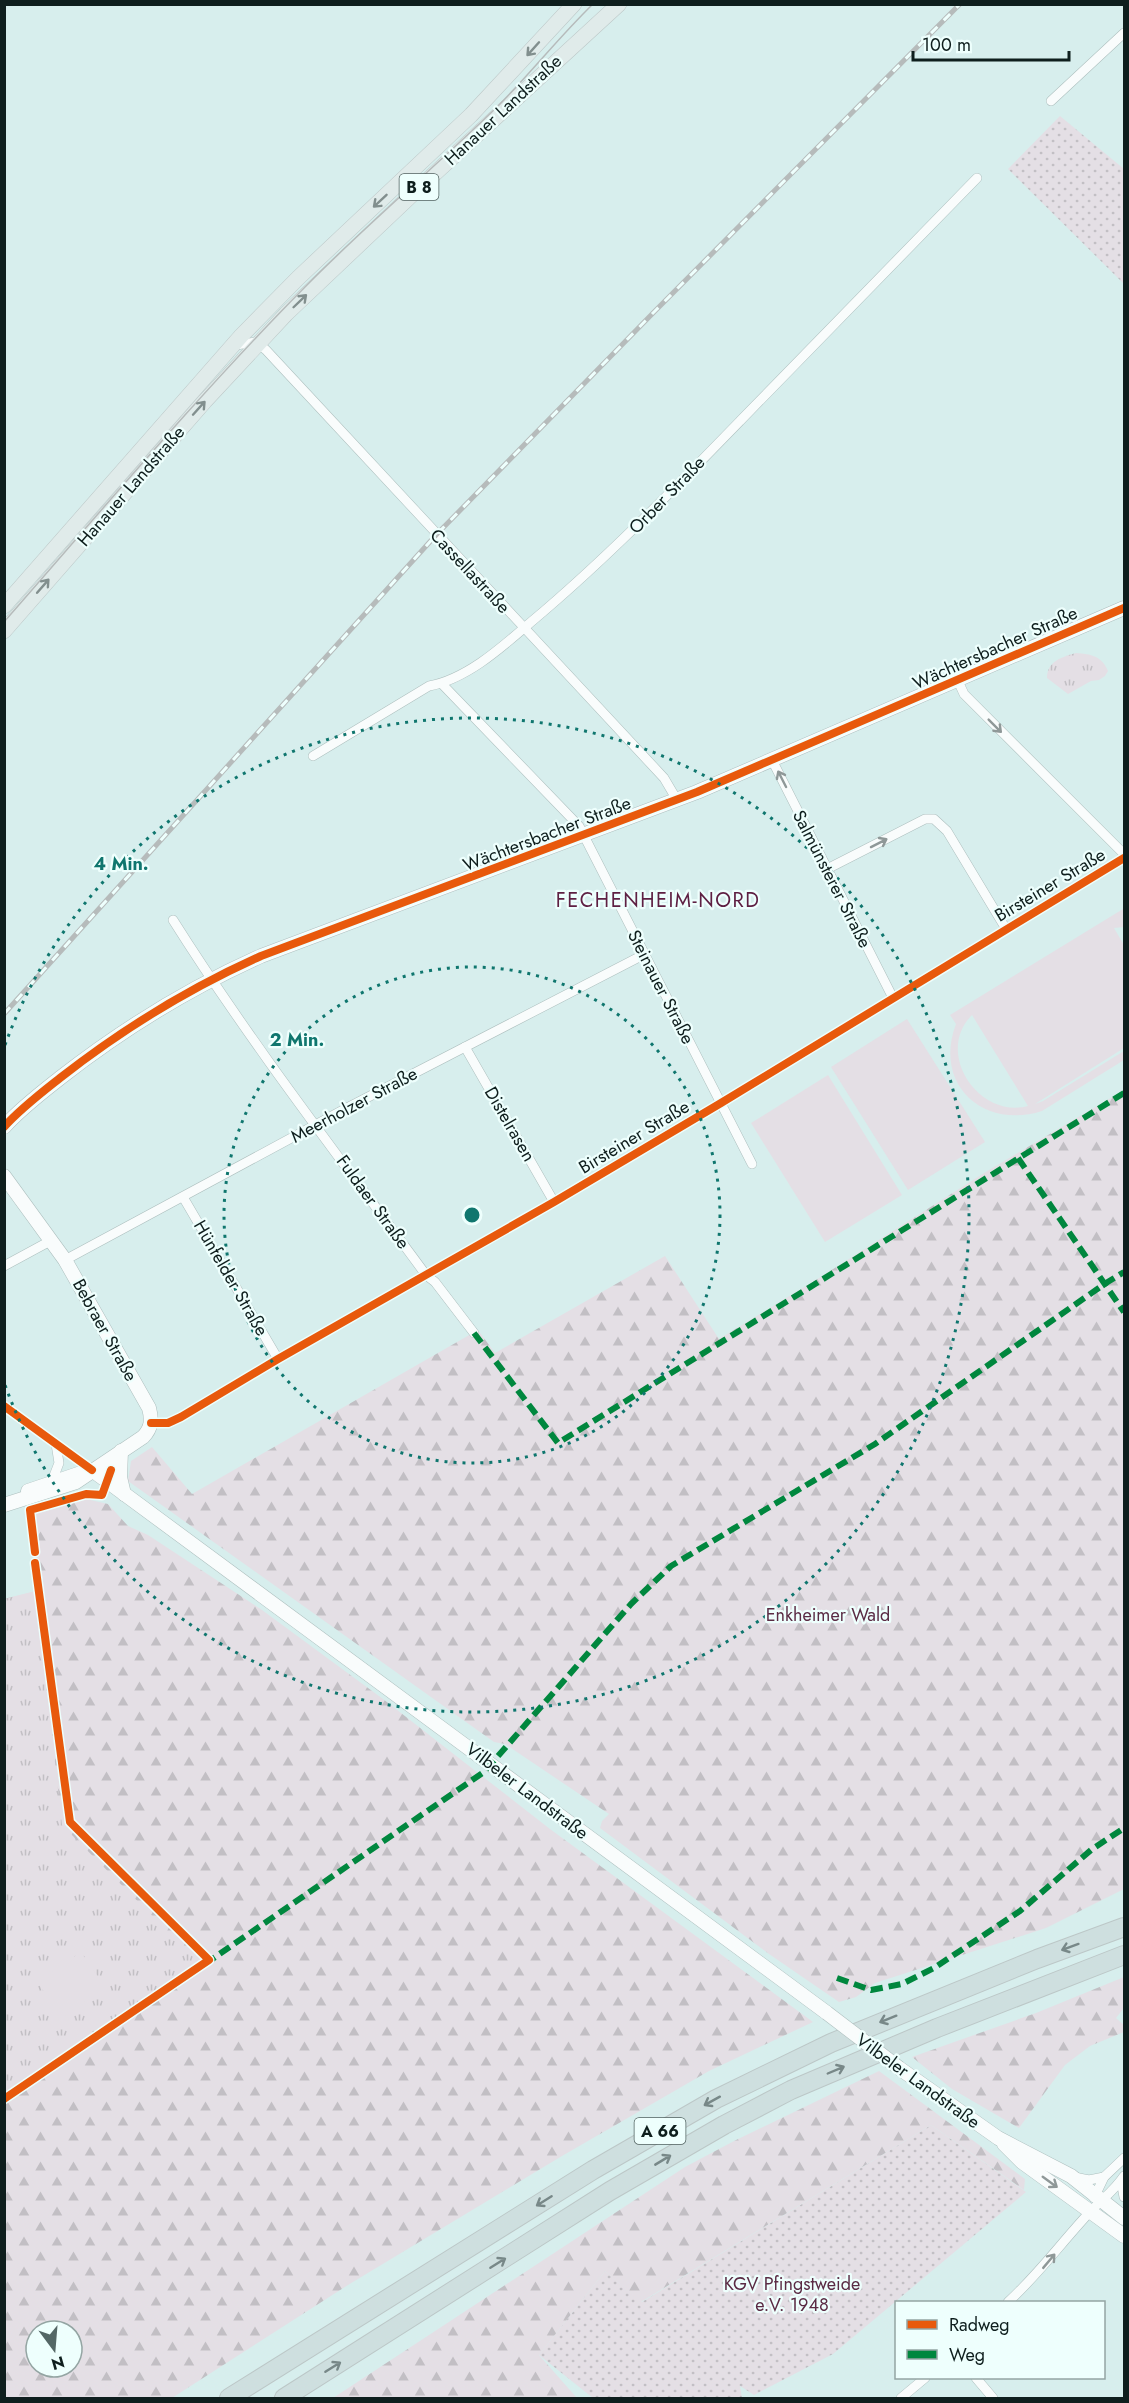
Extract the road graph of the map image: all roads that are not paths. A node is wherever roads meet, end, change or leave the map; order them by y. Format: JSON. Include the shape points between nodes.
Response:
{"nodes":[{"id":1,"x":574,"y":4,"type":"edge"},
{"id":2,"x":619,"y":4,"type":"edge"},
{"id":3,"x":1125,"y":33,"type":"edge"},
{"id":4,"x":1051,"y":101,"type":"dead end"},
{"id":5,"x":977,"y":178,"type":"dead end"},
{"id":6,"x":259,"y":343,"type":"junction"},
{"id":7,"x":232,"y":347,"type":"junction"},
{"id":8,"x":4,"y":606,"type":"edge"},
{"id":9,"x":1125,"y":608,"type":"edge"},
{"id":10,"x":523,"y":629,"type":"junction"},
{"id":11,"x":4,"y":631,"type":"edge"},
{"id":12,"x":958,"y":681,"type":"junction"},
{"id":13,"x":442,"y":684,"type":"junction"},
{"id":14,"x":313,"y":756,"type":"dead end"},
{"id":15,"x":772,"y":760,"type":"junction"},
{"id":16,"x":677,"y":800,"type":"junction"},
{"id":17,"x":584,"y":836,"type":"junction"},
{"id":18,"x":1125,"y":856,"type":"edge"},
{"id":19,"x":827,"y":869,"type":"junction"},
{"id":20,"x":172,"y":920,"type":"dead end"},
{"id":21,"x":1006,"y":929,"type":"junction"},
{"id":22,"x":645,"y":954,"type":"junction"},
{"id":23,"x":211,"y":979,"type":"junction"},
{"id":24,"x":893,"y":998,"type":"junction"},
{"id":25,"x":465,"y":1047,"type":"junction"},
{"id":26,"x":721,"y":1103,"type":"junction"},
{"id":27,"x":317,"y":1126,"type":"junction"},
{"id":28,"x":4,"y":1127,"type":"edge"},
{"id":29,"x":752,"y":1164,"type":"dead end"},
{"id":30,"x":4,"y":1176,"type":"edge"},
{"id":31,"x":183,"y":1197,"type":"junction"},
{"id":32,"x":554,"y":1202,"type":"junction"},
{"id":33,"x":52,"y":1240,"type":"junction"},
{"id":34,"x":65,"y":1260,"type":"junction"},
{"id":35,"x":4,"y":1266,"type":"edge"},
{"id":36,"x":426,"y":1275,"type":"junction"},
{"id":37,"x":474,"y":1333,"type":"dead end"},
{"id":38,"x":278,"y":1359,"type":"junction"},
{"id":39,"x":4,"y":1406,"type":"edge"},
{"id":40,"x":151,"y":1423,"type":"junction"},
{"id":41,"x":56,"y":1444,"type":"junction"},
{"id":42,"x":121,"y":1451,"type":"junction"},
{"id":43,"x":92,"y":1470,"type":"junction"},
{"id":44,"x":52,"y":1481,"type":"junction"},
{"id":45,"x":67,"y":1487,"type":"junction"},
{"id":46,"x":124,"y":1494,"type":"junction"},
{"id":47,"x":4,"y":1504,"type":"edge"},
{"id":48,"x":1125,"y":1927,"type":"edge"},
{"id":49,"x":1125,"y":1955,"type":"edge"},
{"id":50,"x":998,"y":2138,"type":"junction"},
{"id":51,"x":1125,"y":2158,"type":"edge"},
{"id":52,"x":1071,"y":2176,"type":"junction"},
{"id":53,"x":1104,"y":2177,"type":"junction"},
{"id":54,"x":1123,"y":2179,"type":"edge"},
{"id":55,"x":1099,"y":2197,"type":"junction"},
{"id":56,"x":1125,"y":2198,"type":"edge"},
{"id":57,"x":1090,"y":2211,"type":"junction"},
{"id":58,"x":1125,"y":2218,"type":"edge"},
{"id":59,"x":1125,"y":2236,"type":"edge"},
{"id":60,"x":1009,"y":2301,"type":"edge"},
{"id":61,"x":924,"y":2379,"type":"edge"},
{"id":62,"x":977,"y":2379,"type":"edge"},
{"id":63,"x":229,"y":2398,"type":"edge"},
{"id":64,"x":284,"y":2398,"type":"edge"},
{"id":65,"x":901,"y":2398,"type":"edge"},
{"id":66,"x":993,"y":2398,"type":"edge"}],
"edges":[{"from":1,"to":7,"type":"main road","name":"Hanauer Landstraße","number":"B 8","one_way":true,"via":[[485,102],[298,278]]},
{"from":6,"to":2,"type":"main road","name":"Hanauer Landstraße","number":"B 8","one_way":true,"via":[[418,188]]},
{"from":3,"to":4,"type":"street"},
{"from":5,"to":10,"type":"street","name":"Orber Straße","via":[[637,527]]},
{"from":6,"to":7,"type":"street","via":[[244,342]]},
{"from":6,"to":10,"type":"street","name":"Cassellastraße"},
{"from":11,"to":6,"type":"main road","name":"Hanauer Landstraße","number":"B 8","one_way":true},
{"from":7,"to":8,"type":"main road","name":"Hanauer Landstraße","number":"B 8"},
{"from":9,"to":12,"type":"main road","name":"Wächtersbacher Straße"},
{"from":10,"to":13,"type":"street","name":"Orber Straße"},
{"from":10,"to":16,"type":"street","name":"Cassellastraße","via":[[664,778]]},
{"from":12,"to":15,"type":"main road","name":"Wächtersbacher Straße"},
{"from":12,"to":18,"type":"street","one_way":true,"via":[[964,694]]},
{"from":13,"to":14,"type":"street","name":"Orber Straße","via":[[429,687]]},
{"from":13,"to":17,"type":"street","name":"Steinauer Straße","via":[[579,826]]},
{"from":15,"to":16,"type":"main road","name":"Wächtersbacher Straße"},
{"from":19,"to":15,"type":"street","name":"Salmünsterer Straße","one_way":true},
{"from":16,"to":17,"type":"main road","name":"Wächtersbacher Straße"},
{"from":17,"to":22,"type":"street","name":"Steinauer Straße"},
{"from":17,"to":23,"type":"main road","name":"Wächtersbacher Straße","via":[[261,956]]},
{"from":18,"to":21,"type":"street","name":"Birsteiner Straße"},
{"from":19,"to":21,"type":"street","one_way":true,"via":[[925,819],[934,819],[947,831]]},
{"from":19,"to":24,"type":"street","name":"Salmünsterer Straße"},
{"from":20,"to":23,"type":"street","name":"Fuldaer Straße"},
{"from":21,"to":24,"type":"street","name":"Birsteiner Straße"},
{"from":22,"to":25,"type":"street","name":"Meerholzer Straße"},
{"from":22,"to":26,"type":"street","name":"Steinauer Straße"},
{"from":23,"to":27,"type":"street","name":"Fuldaer Straße"},
{"from":23,"to":28,"type":"main road","name":"Wächtersbacher Straße","via":[[106,1043]]},
{"from":24,"to":26,"type":"street","name":"Birsteiner Straße"},
{"from":25,"to":27,"type":"street","name":"Meerholzer Straße"},
{"from":25,"to":32,"type":"street","name":"Distelrasen"},
{"from":26,"to":29,"type":"street","name":"Steinauer Straße"},
{"from":26,"to":32,"type":"street","name":"Birsteiner Straße"},
{"from":27,"to":31,"type":"street","name":"Meerholzer Straße"},
{"from":27,"to":36,"type":"street","name":"Fuldaer Straße"},
{"from":30,"to":33,"type":"main road","name":"Bebraer Straße"},
{"from":31,"to":34,"type":"street","name":"Meerholzer Straße"},
{"from":31,"to":38,"type":"street","name":"Hünfelder Straße"},
{"from":32,"to":36,"type":"street","name":"Birsteiner Straße"},
{"from":33,"to":34,"type":"main road","name":"Bebraer Straße"},
{"from":33,"to":35,"type":"street"},
{"from":34,"to":40,"type":"main road","name":"Bebraer Straße","via":[[148,1408]]},
{"from":36,"to":37,"type":"street","name":"Fuldaer Straße"},
{"from":36,"to":38,"type":"street","name":"Birsteiner Straße"},
{"from":38,"to":40,"type":"street","name":"Birsteiner Straße","via":[[181,1418]]},
{"from":39,"to":41,"type":"street","name":"Vilbeler Landstraße"},
{"from":40,"to":42,"type":"main road","via":[[147,1433]]},
{"from":41,"to":43,"type":"street","name":"Vilbeler Landstraße"},
{"from":41,"to":44,"type":"street","via":[[59,1463]]},
{"from":42,"to":43,"type":"main road"},
{"from":42,"to":46,"type":"main road","via":[[119,1472]]},
{"from":43,"to":44,"type":"main road"},
{"from":43,"to":45,"type":"main road"},
{"from":43,"to":46,"type":"main road","name":"Vilbeler Landstraße"},
{"from":44,"to":47,"type":"main road"},
{"from":45,"to":46,"type":"main road","via":[[94,1485]]},
{"from":45,"to":47,"type":"main road"},
{"from":46,"to":50,"type":"main road","name":"Vilbeler Landstraße","bridge":true},
{"from":48,"to":63,"type":"highway","number":"A 66","one_way":true,"via":[[841,2039],[716,2098],[593,2170]]},
{"from":64,"to":49,"type":"highway","number":"A 66","one_way":true,"via":[[610,2191],[743,2115],[791,2090],[937,2028]]},
{"from":50,"to":52,"type":"main road","name":"Vilbeler Landstraße"},
{"from":50,"to":57,"type":"main road","name":"Vilbeler Landstraße","one_way":true,"via":[[1022,2162]]},
{"from":51,"to":53,"type":"street"},
{"from":52,"to":53,"type":"street","via":[[1089,2180]]},
{"from":52,"to":55,"type":"main road","name":"Vilbeler Landstraße"},
{"from":53,"to":55,"type":"street"},
{"from":54,"to":55,"type":"street"},
{"from":54,"to":56,"type":"street"},
{"from":55,"to":57,"type":"street"},
{"from":55,"to":58,"type":"main road","name":"Vilbeler Landstraße"},
{"from":57,"to":59,"type":"main road","name":"Vilbeler Landstraße"},
{"from":60,"to":57,"type":"street","one_way":true,"via":[[1030,2283]]},
{"from":61,"to":65,"type":"street"},
{"from":62,"to":66,"type":"street"}]}
